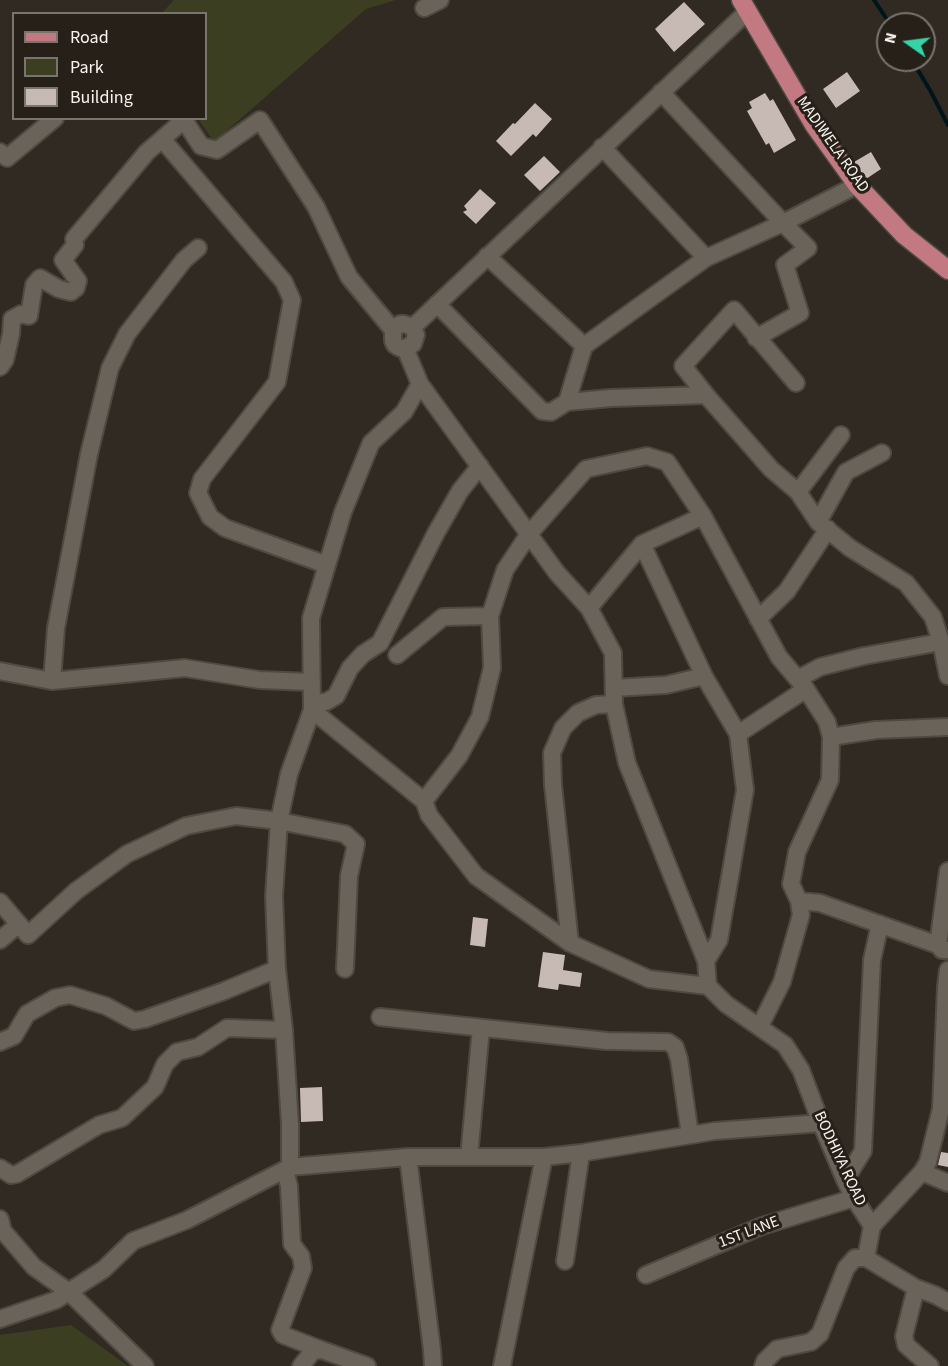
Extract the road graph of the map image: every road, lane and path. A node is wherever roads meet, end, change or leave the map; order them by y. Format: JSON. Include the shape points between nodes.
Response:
{"nodes":[{"id":1,"x":440,"y":0,"type":"edge"},
{"id":2,"x":745,"y":5,"type":"edge"},
{"id":3,"x":424,"y":8,"type":"dead end"},
{"id":4,"x":662,"y":92,"type":"junction"},
{"id":5,"x":53,"y":120,"type":"edge"},
{"id":6,"x":162,"y":139,"type":"junction"},
{"id":7,"x":602,"y":147,"type":"junction"},
{"id":8,"x":0,"y":152,"type":"edge"},
{"id":9,"x":857,"y":184,"type":"junction"},
{"id":10,"x":783,"y":224,"type":"junction"},
{"id":11,"x":198,"y":248,"type":"dead end"},
{"id":12,"x":487,"y":256,"type":"junction"},
{"id":13,"x":706,"y":258,"type":"junction"},
{"id":14,"x":948,"y":270,"type":"edge"},
{"id":15,"x":437,"y":304,"type":"junction"},
{"id":16,"x":412,"y":327,"type":"junction"},
{"id":17,"x":393,"y":330,"type":"junction"},
{"id":18,"x":756,"y":338,"type":"junction"},
{"id":19,"x":584,"y":346,"type":"junction"},
{"id":20,"x":405,"y":348,"type":"junction"},
{"id":21,"x":0,"y":367,"type":"edge"},
{"id":22,"x":796,"y":382,"type":"dead end"},
{"id":23,"x":420,"y":384,"type":"junction"},
{"id":24,"x":706,"y":395,"type":"junction"},
{"id":25,"x":567,"y":402,"type":"junction"},
{"id":26,"x":841,"y":435,"type":"dead end"},
{"id":27,"x":882,"y":453,"type":"dead end"},
{"id":28,"x":480,"y":466,"type":"junction"},
{"id":29,"x":798,"y":492,"type":"junction"},
{"id":30,"x":703,"y":516,"type":"junction"},
{"id":31,"x":823,"y":525,"type":"junction"},
{"id":32,"x":529,"y":534,"type":"junction"},
{"id":33,"x":642,"y":544,"type":"junction"},
{"id":34,"x":327,"y":565,"type":"junction"},
{"id":35,"x":589,"y":608,"type":"junction"},
{"id":36,"x":490,"y":616,"type":"junction"},
{"id":37,"x":758,"y":619,"type":"junction"},
{"id":38,"x":941,"y":642,"type":"junction"},
{"id":39,"x":397,"y":655,"type":"dead end"},
{"id":40,"x":0,"y":670,"type":"edge"},
{"id":41,"x":704,"y":676,"type":"junction"},
{"id":42,"x":948,"y":676,"type":"edge"},
{"id":43,"x":52,"y":681,"type":"junction"},
{"id":44,"x":312,"y":682,"type":"junction"},
{"id":45,"x":802,"y":684,"type":"junction"},
{"id":46,"x":614,"y":696,"type":"junction"},
{"id":47,"x":312,"y":706,"type":"junction"},
{"id":48,"x":948,"y":727,"type":"edge"},
{"id":49,"x":738,"y":734,"type":"junction"},
{"id":50,"x":831,"y":737,"type":"junction"},
{"id":51,"x":424,"y":801,"type":"junction"},
{"id":52,"x":279,"y":821,"type":"junction"},
{"id":53,"x":948,"y":879,"type":"edge"},
{"id":54,"x":799,"y":901,"type":"junction"},
{"id":55,"x":0,"y":902,"type":"edge"},
{"id":56,"x":19,"y":924,"type":"junction"},
{"id":57,"x":880,"y":924,"type":"junction"},
{"id":58,"x":0,"y":940,"type":"edge"},
{"id":59,"x":570,"y":943,"type":"junction"},
{"id":60,"x":943,"y":947,"type":"edge"},
{"id":61,"x":706,"y":961,"type":"junction"},
{"id":62,"x":277,"y":969,"type":"junction"},
{"id":63,"x":345,"y":969,"type":"dead end"},
{"id":64,"x":948,"y":970,"type":"edge"},
{"id":65,"x":708,"y":986,"type":"junction"},
{"id":66,"x":380,"y":1017,"type":"dead end"},
{"id":67,"x":760,"y":1026,"type":"junction"},
{"id":68,"x":481,"y":1028,"type":"junction"},
{"id":69,"x":284,"y":1030,"type":"junction"},
{"id":70,"x":0,"y":1042,"type":"edge"},
{"id":71,"x":821,"y":1123,"type":"junction"},
{"id":72,"x":690,"y":1135,"type":"junction"},
{"id":73,"x":581,"y":1153,"type":"junction"},
{"id":74,"x":408,"y":1157,"type":"junction"},
{"id":75,"x":469,"y":1157,"type":"junction"},
{"id":76,"x":544,"y":1157,"type":"junction"},
{"id":77,"x":0,"y":1168,"type":"edge"},
{"id":78,"x":288,"y":1169,"type":"junction"},
{"id":79,"x":922,"y":1172,"type":"junction"},
{"id":80,"x":845,"y":1180,"type":"junction"},
{"id":81,"x":948,"y":1183,"type":"edge"},
{"id":82,"x":854,"y":1198,"type":"junction"},
{"id":83,"x":0,"y":1219,"type":"edge"},
{"id":84,"x":872,"y":1226,"type":"junction"},
{"id":85,"x":866,"y":1258,"type":"junction"},
{"id":86,"x":565,"y":1261,"type":"dead end"},
{"id":87,"x":646,"y":1275,"type":"dead end"},
{"id":88,"x":916,"y":1288,"type":"junction"},
{"id":89,"x":69,"y":1292,"type":"junction"},
{"id":90,"x":948,"y":1302,"type":"edge"},
{"id":91,"x":0,"y":1319,"type":"edge"},
{"id":92,"x":322,"y":1350,"type":"junction"},
{"id":93,"x":145,"y":1366,"type":"edge"},
{"id":94,"x":301,"y":1366,"type":"edge"},
{"id":95,"x":367,"y":1366,"type":"edge"},
{"id":96,"x":433,"y":1366,"type":"edge"},
{"id":97,"x":502,"y":1366,"type":"edge"},
{"id":98,"x":763,"y":1366,"type":"edge"},
{"id":99,"x":930,"y":1366,"type":"edge"}],
"edges":[{"from":1,"to":3,"type":"street"},
{"from":2,"to":4,"type":"street"},
{"from":2,"to":9,"type":"main road","name":"MADIWELA ROAD","via":[[814,124]]},
{"from":4,"to":7,"type":"street"},
{"from":4,"to":10,"type":"street"},
{"from":5,"to":8,"type":"street","via":[[7,158]]},
{"from":6,"to":17,"type":"street","via":[[184,120],[201,146],[217,150],[260,120],[316,207],[349,277]]},
{"from":6,"to":21,"type":"street","via":[[74,239],[75,245],[63,260],[78,281],[76,288],[71,292],[59,290],[40,278],[34,285],[29,316],[21,314],[12,319],[5,360]]},
{"from":6,"to":34,"type":"street","via":[[284,282],[292,300],[277,382],[202,480],[198,493],[210,517],[225,528]]},
{"from":7,"to":12,"type":"street"},
{"from":7,"to":13,"type":"street"},
{"from":9,"to":10,"type":"street"},
{"from":9,"to":14,"type":"main road","name":"MADIWELA ROAD","via":[[904,235]]},
{"from":10,"to":13,"type":"street"},
{"from":10,"to":18,"type":"street","via":[[808,248],[785,265],[800,313]]},
{"from":11,"to":43,"type":"street","via":[[184,260],[127,334],[110,368],[88,454],[58,617]]},
{"from":12,"to":15,"type":"street"},
{"from":12,"to":19,"type":"street"},
{"from":13,"to":19,"type":"street"},
{"from":15,"to":16,"type":"street"},
{"from":15,"to":25,"type":"street","via":[[542,411],[551,412]]},
{"from":16,"to":17,"type":"street","via":[[400,324]]},
{"from":16,"to":20,"type":"street","via":[[416,340]]},
{"from":17,"to":20,"type":"street","via":[[396,345]]},
{"from":18,"to":22,"type":"street"},
{"from":18,"to":24,"type":"street","via":[[734,310],[683,366]]},
{"from":19,"to":25,"type":"street"},
{"from":20,"to":23,"type":"street"},
{"from":23,"to":28,"type":"street"},
{"from":23,"to":34,"type":"street","via":[[404,412],[371,443]]},
{"from":24,"to":25,"type":"street"},
{"from":24,"to":29,"type":"street","via":[[771,469]]},
{"from":26,"to":29,"type":"street"},
{"from":27,"to":31,"type":"street","via":[[846,472]]},
{"from":28,"to":32,"type":"street"},
{"from":28,"to":47,"type":"street","via":[[435,533],[380,643],[350,668],[336,696]]},
{"from":29,"to":31,"type":"street"},
{"from":30,"to":32,"type":"street","via":[[667,462],[647,456],[586,470]]},
{"from":30,"to":33,"type":"street"},
{"from":30,"to":37,"type":"street"},
{"from":31,"to":37,"type":"street","via":[[787,591]]},
{"from":31,"to":38,"type":"street","via":[[850,548],[906,583],[933,617]]},
{"from":32,"to":35,"type":"street"},
{"from":32,"to":36,"type":"street","via":[[505,570]]},
{"from":33,"to":35,"type":"street"},
{"from":33,"to":41,"type":"street"},
{"from":34,"to":44,"type":"street","via":[[311,618]]},
{"from":35,"to":46,"type":"street","via":[[613,652]]},
{"from":36,"to":39,"type":"street","via":[[443,617]]},
{"from":36,"to":51,"type":"street","via":[[492,668],[480,717],[459,756]]},
{"from":37,"to":45,"type":"street","via":[[779,657]]},
{"from":38,"to":42,"type":"street"},
{"from":38,"to":45,"type":"street","via":[[820,667]]},
{"from":40,"to":43,"type":"street"},
{"from":41,"to":46,"type":"street"},
{"from":41,"to":49,"type":"street"},
{"from":43,"to":44,"type":"street","via":[[185,668],[260,680]]},
{"from":44,"to":47,"type":"street"},
{"from":45,"to":49,"type":"street"},
{"from":45,"to":50,"type":"street","via":[[827,722]]},
{"from":46,"to":59,"type":"street","via":[[578,713],[563,728],[552,753]]},
{"from":46,"to":61,"type":"street","via":[[627,763]]},
{"from":47,"to":51,"type":"street"},
{"from":47,"to":52,"type":"street","via":[[289,774]]},
{"from":48,"to":50,"type":"street","via":[[876,730]]},
{"from":49,"to":61,"type":"street","via":[[745,790],[718,940]]},
{"from":50,"to":54,"type":"street","via":[[830,780],[797,852],[791,884]]},
{"from":51,"to":59,"type":"street","via":[[429,815],[476,876]]},
{"from":52,"to":56,"type":"street","via":[[236,816],[186,826],[128,854],[76,891],[28,935]]},
{"from":52,"to":62,"type":"street","via":[[274,896]]},
{"from":52,"to":63,"type":"street","via":[[345,834],[356,844],[349,876]]},
{"from":53,"to":60,"type":"street"},
{"from":54,"to":57,"type":"street","via":[[820,903]]},
{"from":54,"to":67,"type":"street","via":[[801,915],[782,982]]},
{"from":55,"to":56,"type":"street"},
{"from":56,"to":58,"type":"street"},
{"from":57,"to":60,"type":"street"},
{"from":57,"to":80,"type":"street","via":[[872,960],[863,1151]]},
{"from":59,"to":65,"type":"street","via":[[649,979]]},
{"from":61,"to":65,"type":"street"},
{"from":62,"to":69,"type":"street"},
{"from":62,"to":70,"type":"street","via":[[134,1021],[106,1006],[70,995],[55,998],[27,1014],[14,1036]]},
{"from":64,"to":79,"type":"street","via":[[941,1109]]},
{"from":65,"to":67,"type":"street","name":"BODHIYA ROAD","via":[[726,1004]]},
{"from":66,"to":68,"type":"street"},
{"from":67,"to":71,"type":"street","name":"BODHIYA ROAD","via":[[785,1045],[801,1070]]},
{"from":68,"to":72,"type":"street","via":[[607,1041],[668,1041],[679,1059]]},
{"from":68,"to":75,"type":"street"},
{"from":69,"to":77,"type":"street","via":[[227,1028],[198,1047],[177,1052],[165,1065],[155,1087],[122,1118],[99,1125],[16,1174]]},
{"from":69,"to":78,"type":"street","via":[[290,1124]]},
{"from":71,"to":72,"type":"street"},
{"from":71,"to":80,"type":"street","name":"BODHIYA ROAD"},
{"from":72,"to":73,"type":"street"},
{"from":73,"to":76,"type":"street"},
{"from":73,"to":86,"type":"street"},
{"from":74,"to":75,"type":"street"},
{"from":74,"to":78,"type":"street"},
{"from":74,"to":96,"type":"street"},
{"from":75,"to":76,"type":"street"},
{"from":76,"to":97,"type":"street"},
{"from":78,"to":89,"type":"street","via":[[188,1220],[133,1241],[104,1269]]},
{"from":78,"to":92,"type":"street","via":[[292,1244],[301,1256],[303,1268],[280,1330],[283,1335]]},
{"from":79,"to":81,"type":"street"},
{"from":79,"to":84,"type":"street"},
{"from":80,"to":82,"type":"street","name":"BODHIYA ROAD"},
{"from":82,"to":84,"type":"street","name":"BODHIYA ROAD"},
{"from":82,"to":87,"type":"street","name":"1ST LANE","via":[[762,1226]]},
{"from":83,"to":89,"type":"street","via":[[3,1231],[34,1267]]},
{"from":84,"to":85,"type":"street","name":"BODHIYA ROAD"},
{"from":85,"to":88,"type":"street"},
{"from":85,"to":98,"type":"street","via":[[855,1258],[846,1268],[819,1334],[811,1342],[777,1349]]},
{"from":88,"to":90,"type":"street"},
{"from":88,"to":99,"type":"street","via":[[904,1336],[906,1345]]},
{"from":89,"to":91,"type":"street"},
{"from":89,"to":93,"type":"street"},
{"from":92,"to":94,"type":"street","via":[[313,1351]]},
{"from":92,"to":95,"type":"street"}]}
